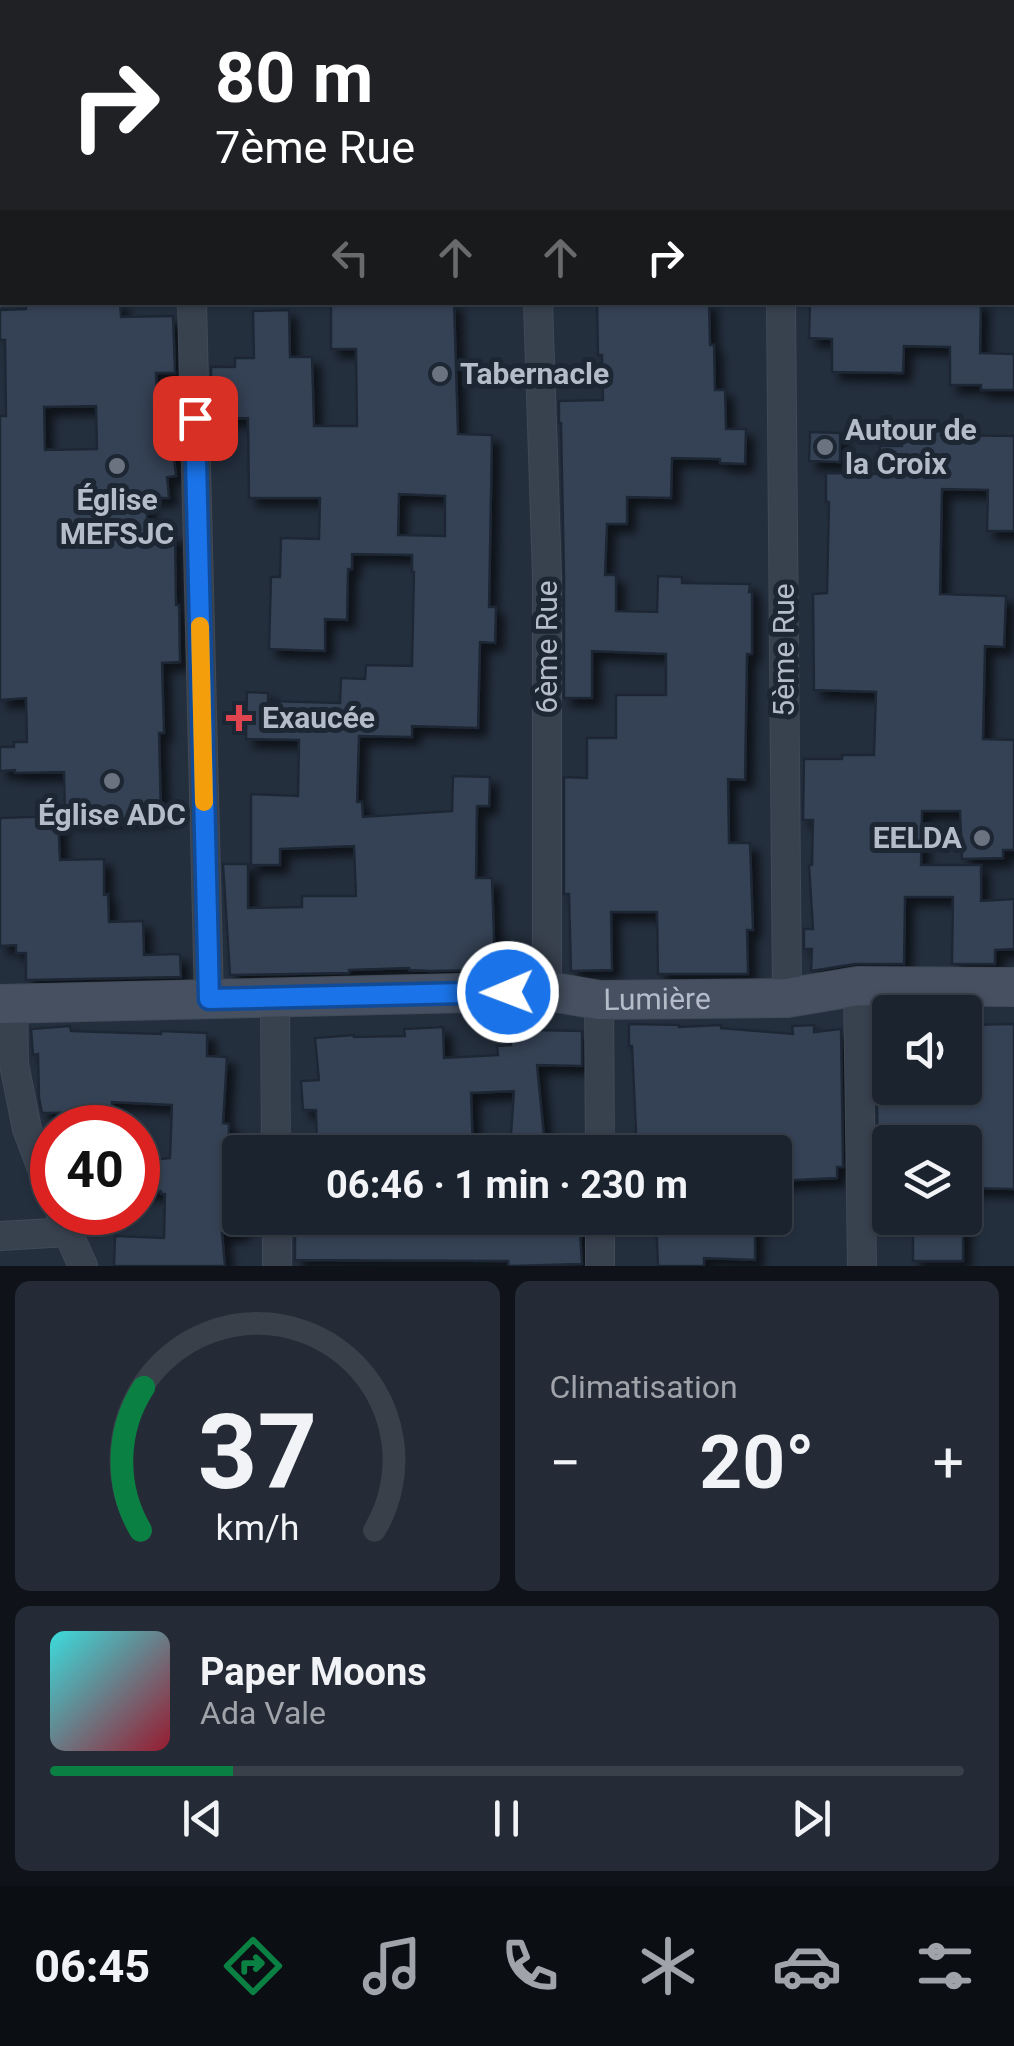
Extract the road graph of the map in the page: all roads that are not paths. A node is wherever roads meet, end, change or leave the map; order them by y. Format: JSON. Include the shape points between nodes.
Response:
{"nodes":[{"id":1,"x":192,"y":305,"type":"edge"},
{"id":2,"x":538,"y":305,"type":"edge"},
{"id":3,"x":781,"y":305,"type":"edge"},
{"id":4,"x":858,"y":986,"type":"junction"},
{"id":5,"x":1014,"y":987,"type":"edge"},
{"id":6,"x":547,"y":992,"type":"junction"},
{"id":7,"x":274,"y":998,"type":"junction"},
{"id":8,"x":787,"y":998,"type":"junction"},
{"id":9,"x":209,"y":999,"type":"junction"},
{"id":10,"x":599,"y":1000,"type":"junction"},
{"id":11,"x":6,"y":1004,"type":"edge"},
{"id":12,"x":276,"y":1135,"type":"edge"},
{"id":13,"x":600,"y":1135,"type":"edge"},
{"id":14,"x":30,"y":1137,"type":"edge"},
{"id":15,"x":30,"y":1229,"type":"edge"},
{"id":16,"x":70,"y":1235,"type":"edge"},
{"id":17,"x":277,"y":1235,"type":"edge"},
{"id":18,"x":600,"y":1235,"type":"edge"},
{"id":19,"x":0,"y":1236,"type":"edge"},
{"id":20,"x":83,"y":1266,"type":"edge"},
{"id":21,"x":278,"y":1266,"type":"edge"},
{"id":22,"x":600,"y":1266,"type":"edge"},
{"id":23,"x":862,"y":1266,"type":"edge"}],
"edges":[{"from":1,"to":9,"type":"street"},
{"from":2,"to":6,"type":"street","name":"6ème Rue","via":[[547,578]]},
{"from":3,"to":8,"type":"street","name":"5ème Rue"},
{"from":4,"to":5,"type":"street","name":"Lumière"},
{"from":4,"to":8,"type":"street","name":"Lumière"},
{"from":4,"to":23,"type":"street"},
{"from":6,"to":7,"type":"street","name":"Lumière"},
{"from":6,"to":10,"type":"street","name":"Lumière"},
{"from":7,"to":9,"type":"street","name":"Lumière"},
{"from":7,"to":12,"type":"street"},
{"from":8,"to":10,"type":"street","name":"Lumière"},
{"from":9,"to":11,"type":"street","name":"Lumière"},
{"from":10,"to":13,"type":"street"},
{"from":11,"to":14,"type":"street"},
{"from":15,"to":19,"type":"street"},
{"from":16,"to":20,"type":"street"},
{"from":17,"to":21,"type":"street"},
{"from":18,"to":22,"type":"street"}]}
